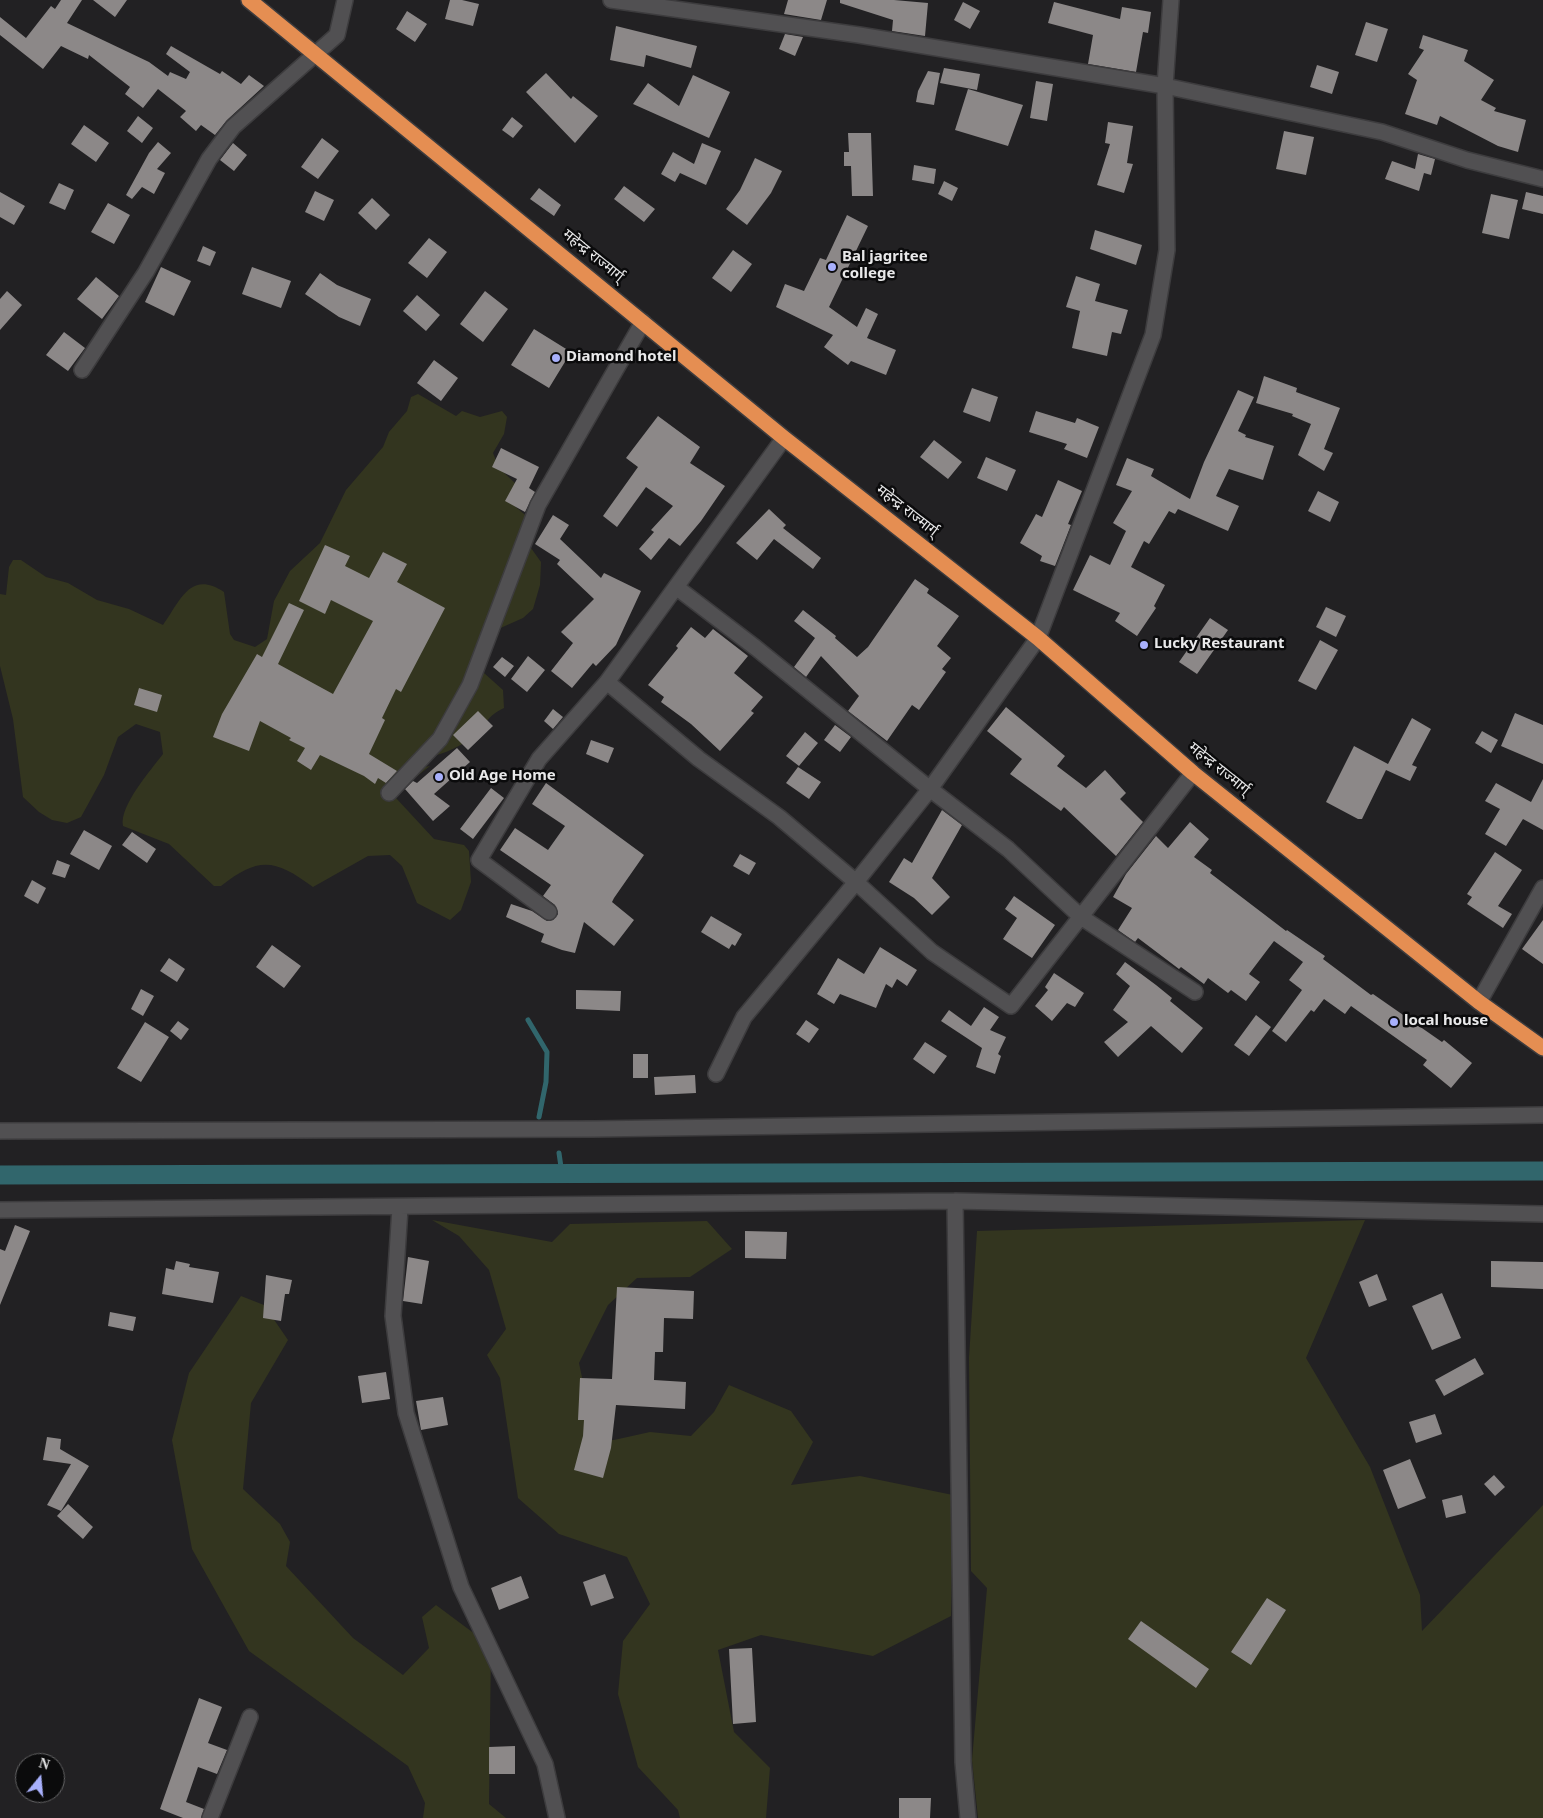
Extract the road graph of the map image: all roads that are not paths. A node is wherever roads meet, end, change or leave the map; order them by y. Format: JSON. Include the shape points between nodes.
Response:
{"nodes":[{"id":1,"x":249,"y":0,"type":"edge"},
{"id":2,"x":345,"y":0,"type":"edge"},
{"id":3,"x":610,"y":0,"type":"edge"},
{"id":4,"x":1171,"y":0,"type":"edge"},
{"id":5,"x":316,"y":53,"type":"junction"},
{"id":6,"x":1165,"y":86,"type":"junction"},
{"id":7,"x":1543,"y":180,"type":"edge"},
{"id":8,"x":643,"y":322,"type":"junction"},
{"id":9,"x":82,"y":370,"type":"dead end"},
{"id":10,"x":784,"y":438,"type":"junction"},
{"id":11,"x":676,"y":587,"type":"junction"},
{"id":12,"x":1038,"y":638,"type":"junction"},
{"id":13,"x":607,"y":682,"type":"junction"},
{"id":14,"x":1193,"y":773,"type":"junction"},
{"id":15,"x":930,"y":789,"type":"junction"},
{"id":16,"x":389,"y":793,"type":"dead end"},
{"id":17,"x":856,"y":882,"type":"junction"},
{"id":18,"x":1543,"y":888,"type":"edge"},
{"id":19,"x":549,"y":912,"type":"dead end"},
{"id":20,"x":1081,"y":917,"type":"junction"},
{"id":21,"x":1195,"y":992,"type":"dead end"},
{"id":22,"x":1479,"y":1002,"type":"junction"},
{"id":23,"x":1543,"y":1048,"type":"edge"},
{"id":24,"x":716,"y":1074,"type":"dead end"},
{"id":25,"x":1543,"y":1115,"type":"edge"},
{"id":26,"x":0,"y":1130,"type":"edge"},
{"id":27,"x":955,"y":1201,"type":"junction"},
{"id":28,"x":400,"y":1208,"type":"junction"},
{"id":29,"x":0,"y":1210,"type":"edge"},
{"id":30,"x":1543,"y":1214,"type":"edge"},
{"id":31,"x":250,"y":1717,"type":"dead end"},
{"id":32,"x":210,"y":1818,"type":"edge"},
{"id":33,"x":557,"y":1818,"type":"edge"},
{"id":34,"x":968,"y":1818,"type":"edge"}],
"edges":[{"from":1,"to":5,"type":"highway","name":"महेन्द्र राज्मार्ग्"},
{"from":2,"to":5,"type":"street","via":[[337,35]]},
{"from":3,"to":6,"type":"street","via":[[859,35]]},
{"from":4,"to":6,"type":"street"},
{"from":5,"to":8,"type":"highway","name":"महेन्द्र राज्मार्ग्"},
{"from":5,"to":9,"type":"street","via":[[233,127],[209,159],[146,272]]},
{"from":6,"to":7,"type":"street","via":[[1382,132],[1467,160]]},
{"from":6,"to":12,"type":"street","via":[[1167,250],[1152,335]]},
{"from":8,"to":10,"type":"highway","name":"महेन्द्र राज्मार्ग्"},
{"from":8,"to":16,"type":"street","via":[[538,505],[470,684],[440,739]]},
{"from":10,"to":11,"type":"street"},
{"from":10,"to":12,"type":"highway","name":"महेन्द्र राज्मार्ग्"},
{"from":11,"to":13,"type":"street"},
{"from":11,"to":15,"type":"street"},
{"from":12,"to":14,"type":"highway","name":"महेन्द्र राज्मार्ग्"},
{"from":12,"to":15,"type":"street"},
{"from":13,"to":17,"type":"street"},
{"from":13,"to":19,"type":"street","via":[[539,759],[479,860]]},
{"from":14,"to":20,"type":"street"},
{"from":14,"to":22,"type":"highway","name":"महेन्द्र राज्मार्ग्"},
{"from":15,"to":17,"type":"street"},
{"from":15,"to":20,"type":"street","via":[[1008,849]]},
{"from":17,"to":20,"type":"street","via":[[932,952],[1012,1006]]},
{"from":17,"to":24,"type":"street","via":[[744,1017]]},
{"from":18,"to":22,"type":"street"},
{"from":20,"to":21,"type":"street"},
{"from":22,"to":23,"type":"highway","name":"महेन्द्र राज्मार्ग्"},
{"from":25,"to":26,"type":"street","via":[[594,1129]]},
{"from":27,"to":28,"type":"street"},
{"from":27,"to":30,"type":"street"},
{"from":27,"to":34,"type":"street","via":[[963,1762]]},
{"from":28,"to":29,"type":"street"},
{"from":28,"to":33,"type":"street","via":[[393,1316],[406,1413],[462,1587],[545,1764]]},
{"from":31,"to":32,"type":"street"}]}
